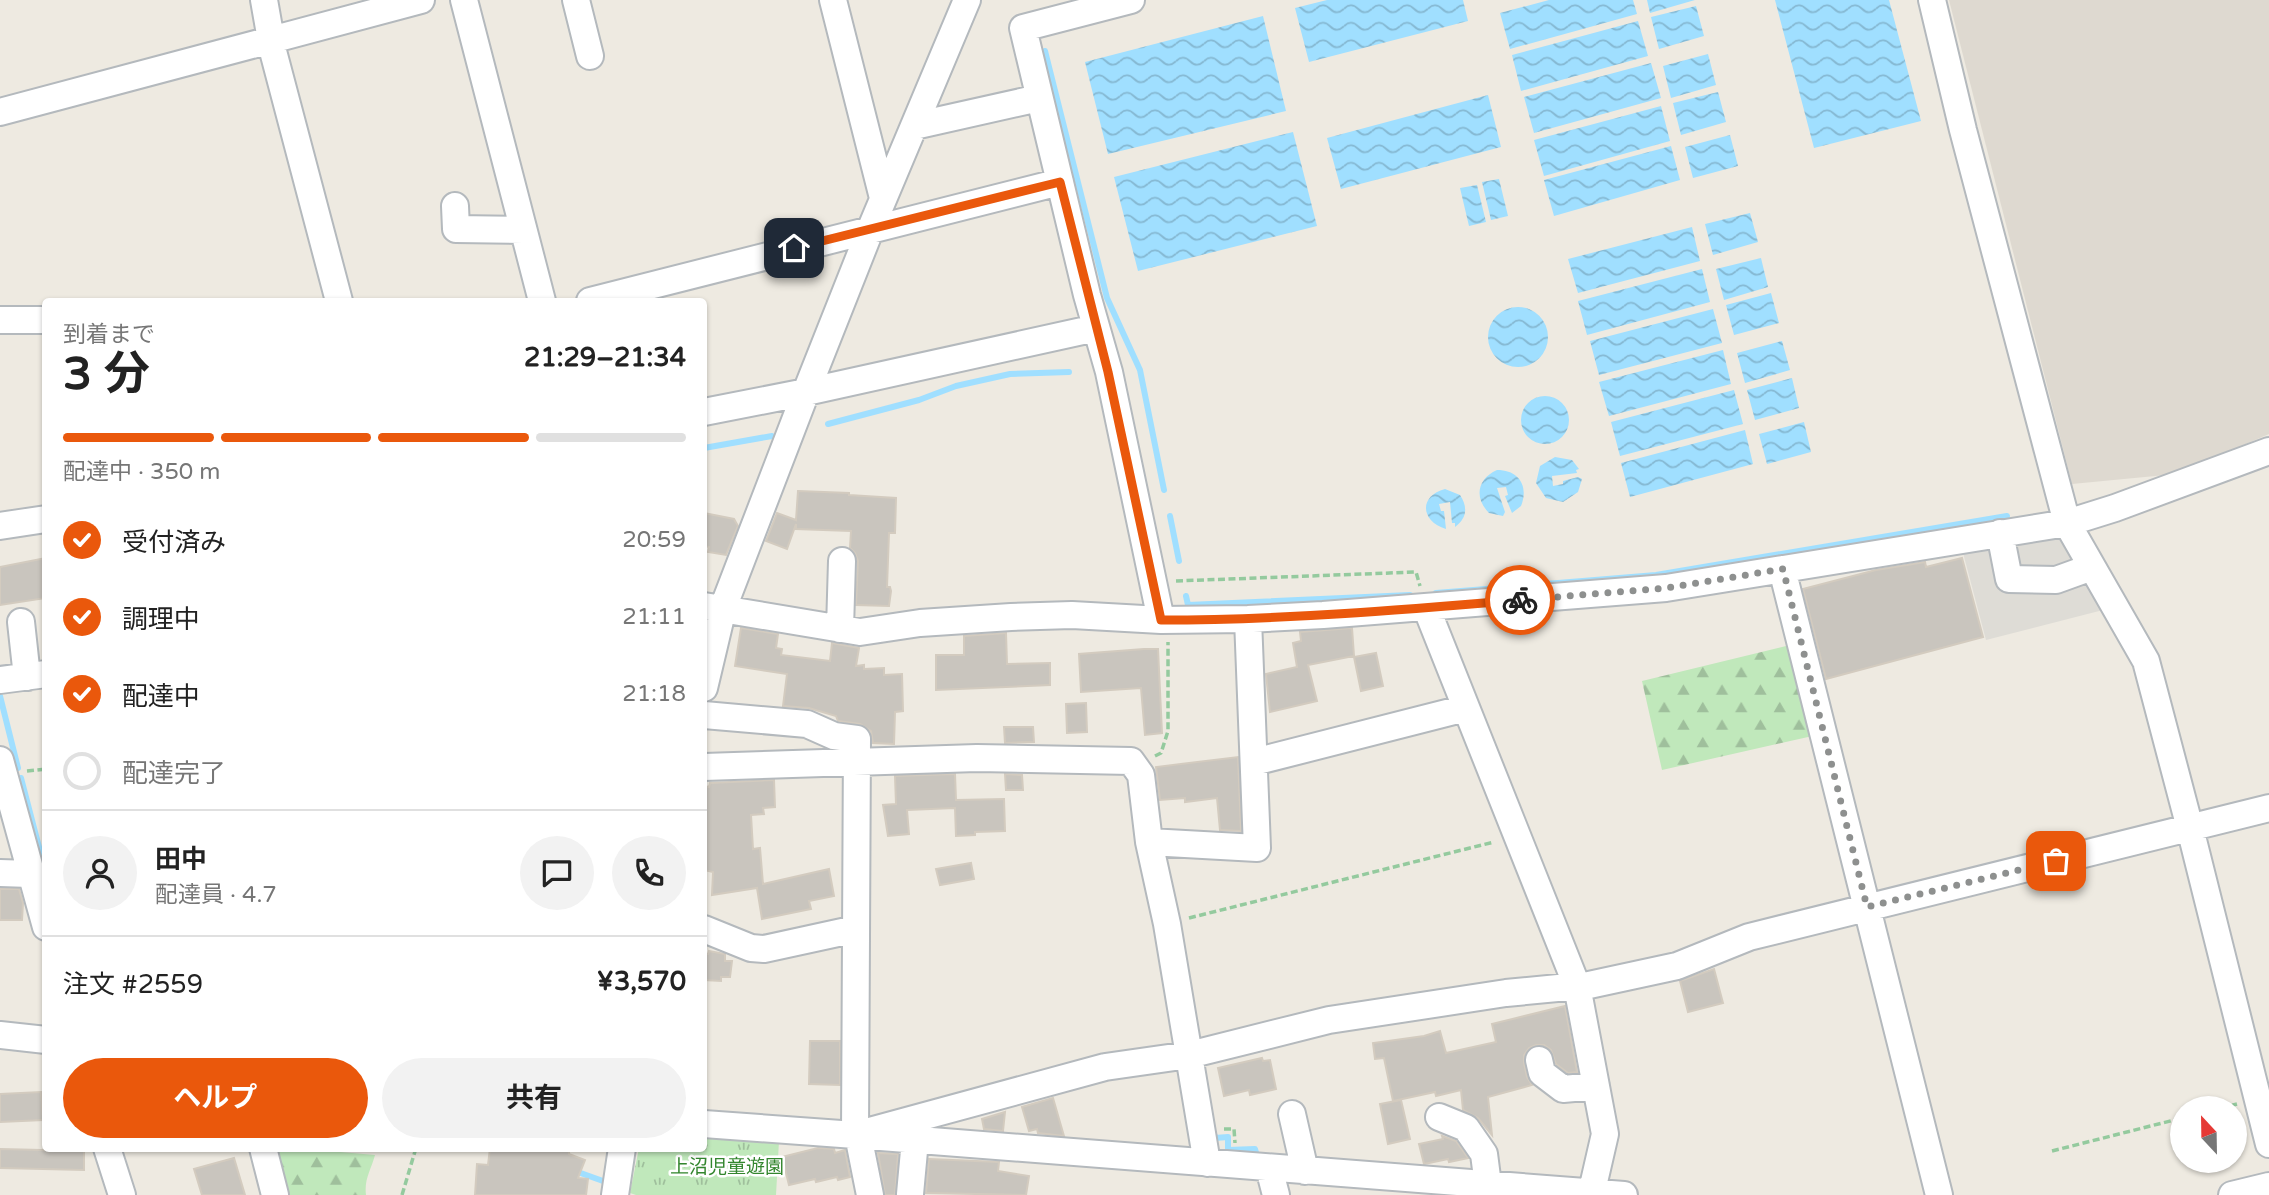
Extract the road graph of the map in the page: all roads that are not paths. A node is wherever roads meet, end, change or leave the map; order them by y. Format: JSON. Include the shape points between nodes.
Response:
{"nodes":[{"id":1,"x":264,"y":0,"type":"edge"},
{"id":2,"x":421,"y":0,"type":"edge"},
{"id":3,"x":464,"y":0,"type":"edge"},
{"id":4,"x":576,"y":0,"type":"edge"},
{"id":5,"x":833,"y":0,"type":"edge"},
{"id":6,"x":967,"y":0,"type":"edge"},
{"id":7,"x":1131,"y":0,"type":"edge"},
{"id":8,"x":1932,"y":0,"type":"edge"},
{"id":9,"x":272,"y":39,"type":"junction"},
{"id":10,"x":590,"y":56,"type":"dead end"},
{"id":11,"x":1039,"y":98,"type":"junction"},
{"id":12,"x":0,"y":112,"type":"edge"},
{"id":13,"x":914,"y":127,"type":"junction"},
{"id":14,"x":1060,"y":182,"type":"junction"},
{"id":15,"x":883,"y":198,"type":"junction"},
{"id":16,"x":455,"y":206,"type":"dead end"},
{"id":17,"x":871,"y":228,"type":"junction"},
{"id":18,"x":523,"y":230,"type":"junction"},
{"id":19,"x":338,"y":298,"type":"edge"},
{"id":20,"x":541,"y":298,"type":"edge"},
{"id":21,"x":602,"y":298,"type":"edge"},
{"id":22,"x":0,"y":320,"type":"edge"},
{"id":23,"x":42,"y":320,"type":"edge"},
{"id":24,"x":1096,"y":328,"type":"junction"},
{"id":25,"x":806,"y":392,"type":"junction"},
{"id":26,"x":707,"y":411,"type":"edge"},
{"id":27,"x":2269,"y":451,"type":"edge"},
{"id":28,"x":42,"y":520,"type":"edge"},
{"id":29,"x":2067,"y":523,"type":"junction"},
{"id":30,"x":0,"y":526,"type":"edge"},
{"id":31,"x":2000,"y":533,"type":"junction"},
{"id":32,"x":842,"y":561,"type":"dead end"},
{"id":33,"x":2092,"y":567,"type":"junction"},
{"id":34,"x":1783,"y":569,"type":"junction"},
{"id":35,"x":713,"y":607,"type":"edge"},
{"id":36,"x":1426,"y":607,"type":"junction"},
{"id":37,"x":1248,"y":619,"type":"junction"},
{"id":38,"x":1165,"y":620,"type":"junction"},
{"id":39,"x":21,"y":622,"type":"dead end"},
{"id":40,"x":839,"y":629,"type":"junction"},
{"id":41,"x":707,"y":661,"type":"edge"},
{"id":42,"x":36,"y":675,"type":"edge"},
{"id":43,"x":0,"y":680,"type":"edge"},
{"id":44,"x":1466,"y":708,"type":"junction"},
{"id":45,"x":707,"y":715,"type":"edge"},
{"id":46,"x":0,"y":760,"type":"edge"},
{"id":47,"x":858,"y":760,"type":"junction"},
{"id":48,"x":1254,"y":762,"type":"junction"},
{"id":49,"x":707,"y":767,"type":"edge"},
{"id":50,"x":2269,"y":808,"type":"edge"},
{"id":51,"x":2190,"y":828,"type":"junction"},
{"id":52,"x":1149,"y":842,"type":"junction"},
{"id":53,"x":0,"y":873,"type":"edge"},
{"id":54,"x":30,"y":874,"type":"junction"},
{"id":55,"x":1867,"y":907,"type":"junction"},
{"id":56,"x":42,"y":914,"type":"edge"},
{"id":57,"x":856,"y":929,"type":"junction"},
{"id":58,"x":707,"y":930,"type":"edge"},
{"id":59,"x":1577,"y":986,"type":"junction"},
{"id":60,"x":0,"y":1035,"type":"edge"},
{"id":61,"x":42,"y":1040,"type":"edge"},
{"id":62,"x":1189,"y":1055,"type":"junction"},
{"id":63,"x":1539,"y":1059,"type":"dead end"},
{"id":64,"x":1596,"y":1086,"type":"junction"},
{"id":65,"x":1292,"y":1114,"type":"dead end"},
{"id":66,"x":1439,"y":1117,"type":"dead end"},
{"id":67,"x":707,"y":1124,"type":"edge"},
{"id":68,"x":856,"y":1135,"type":"junction"},
{"id":69,"x":915,"y":1140,"type":"junction"},
{"id":70,"x":2269,"y":1144,"type":"edge"},
{"id":71,"x":108,"y":1152,"type":"edge"},
{"id":72,"x":264,"y":1152,"type":"edge"},
{"id":73,"x":620,"y":1152,"type":"edge"},
{"id":74,"x":1207,"y":1163,"type":"junction"},
{"id":75,"x":1269,"y":1168,"type":"junction"},
{"id":76,"x":1305,"y":1171,"type":"junction"},
{"id":77,"x":1488,"y":1185,"type":"junction"},
{"id":78,"x":1392,"y":1186,"type":"edge"},
{"id":79,"x":2269,"y":1186,"type":"edge"},
{"id":80,"x":910,"y":1194,"type":"edge"},
{"id":81,"x":1591,"y":1194,"type":"edge"},
{"id":82,"x":122,"y":1195,"type":"edge"},
{"id":83,"x":275,"y":1195,"type":"edge"},
{"id":84,"x":615,"y":1195,"type":"edge"},
{"id":85,"x":870,"y":1195,"type":"edge"},
{"id":86,"x":1276,"y":1195,"type":"edge"},
{"id":87,"x":1625,"y":1195,"type":"edge"},
{"id":88,"x":1939,"y":1195,"type":"edge"},
{"id":89,"x":2232,"y":1195,"type":"edge"}],
"edges":[{"from":1,"to":9,"type":"street"},
{"from":2,"to":9,"type":"street"},
{"from":3,"to":18,"type":"street"},
{"from":4,"to":10,"type":"street"},
{"from":5,"to":15,"type":"street"},
{"from":6,"to":13,"type":"street"},
{"from":7,"to":11,"type":"street","via":[[1023,28]]},
{"from":8,"to":29,"type":"street"},
{"from":9,"to":12,"type":"street"},
{"from":9,"to":19,"type":"street"},
{"from":11,"to":13,"type":"street"},
{"from":11,"to":14,"type":"street"},
{"from":13,"to":15,"type":"street"},
{"from":14,"to":17,"type":"street"},
{"from":14,"to":24,"type":"street"},
{"from":15,"to":17,"type":"street"},
{"from":16,"to":18,"type":"street","via":[[456,229]]},
{"from":17,"to":21,"type":"street"},
{"from":17,"to":25,"type":"street"},
{"from":18,"to":20,"type":"street"},
{"from":22,"to":23,"type":"street"},
{"from":24,"to":25,"type":"street"},
{"from":24,"to":38,"type":"street"},
{"from":25,"to":26,"type":"street"},
{"from":25,"to":35,"type":"street"},
{"from":27,"to":29,"type":"street"},
{"from":28,"to":30,"type":"street"},
{"from":29,"to":31,"type":"street"},
{"from":29,"to":33,"type":"street"},
{"from":31,"to":33,"type":"street","via":[[2009,579],[2056,580]]},
{"from":31,"to":34,"type":"street"},
{"from":32,"to":40,"type":"street"},
{"from":33,"to":51,"type":"street","via":[[2146,662]]},
{"from":34,"to":36,"type":"street","via":[[1666,588]]},
{"from":34,"to":55,"type":"street"},
{"from":35,"to":40,"type":"street"},
{"from":35,"to":41,"type":"street"},
{"from":36,"to":37,"type":"street"},
{"from":36,"to":44,"type":"street"},
{"from":37,"to":38,"type":"street"},
{"from":37,"to":48,"type":"street"},
{"from":38,"to":40,"type":"street","via":[[1072,615],[920,623],[860,632]]},
{"from":39,"to":42,"type":"street"},
{"from":42,"to":43,"type":"street"},
{"from":44,"to":48,"type":"street"},
{"from":44,"to":59,"type":"street"},
{"from":45,"to":47,"type":"street","via":[[807,724],[834,736],[857,739]]},
{"from":46,"to":54,"type":"street"},
{"from":47,"to":49,"type":"street"},
{"from":47,"to":52,"type":"street","via":[[1132,761],[1141,775]]},
{"from":47,"to":57,"type":"street"},
{"from":48,"to":52,"type":"street","via":[[1257,848]]},
{"from":50,"to":51,"type":"street"},
{"from":51,"to":55,"type":"street"},
{"from":51,"to":70,"type":"street"},
{"from":52,"to":62,"type":"street"},
{"from":53,"to":54,"type":"street"},
{"from":54,"to":56,"type":"street"},
{"from":55,"to":59,"type":"street","via":[[1749,937],[1677,966]]},
{"from":55,"to":88,"type":"street"},
{"from":57,"to":58,"type":"street","via":[[764,949]]},
{"from":57,"to":68,"type":"street"},
{"from":59,"to":62,"type":"street","via":[[1329,1020]]},
{"from":59,"to":64,"type":"street"},
{"from":60,"to":61,"type":"street"},
{"from":62,"to":68,"type":"street","via":[[1105,1067]]},
{"from":62,"to":74,"type":"street"},
{"from":63,"to":64,"type":"street","via":[[1542,1073],[1563,1089]]},
{"from":64,"to":81,"type":"street","via":[[1605,1134]]},
{"from":65,"to":76,"type":"street"},
{"from":66,"to":77,"type":"street","via":[[1466,1128],[1484,1154]]},
{"from":67,"to":68,"type":"street"},
{"from":68,"to":69,"type":"street"},
{"from":68,"to":85,"type":"street"},
{"from":69,"to":74,"type":"street"},
{"from":69,"to":80,"type":"street"},
{"from":71,"to":82,"type":"street"},
{"from":72,"to":83,"type":"street"},
{"from":73,"to":84,"type":"street"},
{"from":74,"to":75,"type":"street"},
{"from":75,"to":76,"type":"street"},
{"from":75,"to":86,"type":"street"},
{"from":76,"to":78,"type":"street"},
{"from":77,"to":78,"type":"street"},
{"from":77,"to":81,"type":"street"},
{"from":79,"to":89,"type":"street"},
{"from":81,"to":87,"type":"street"}]}
